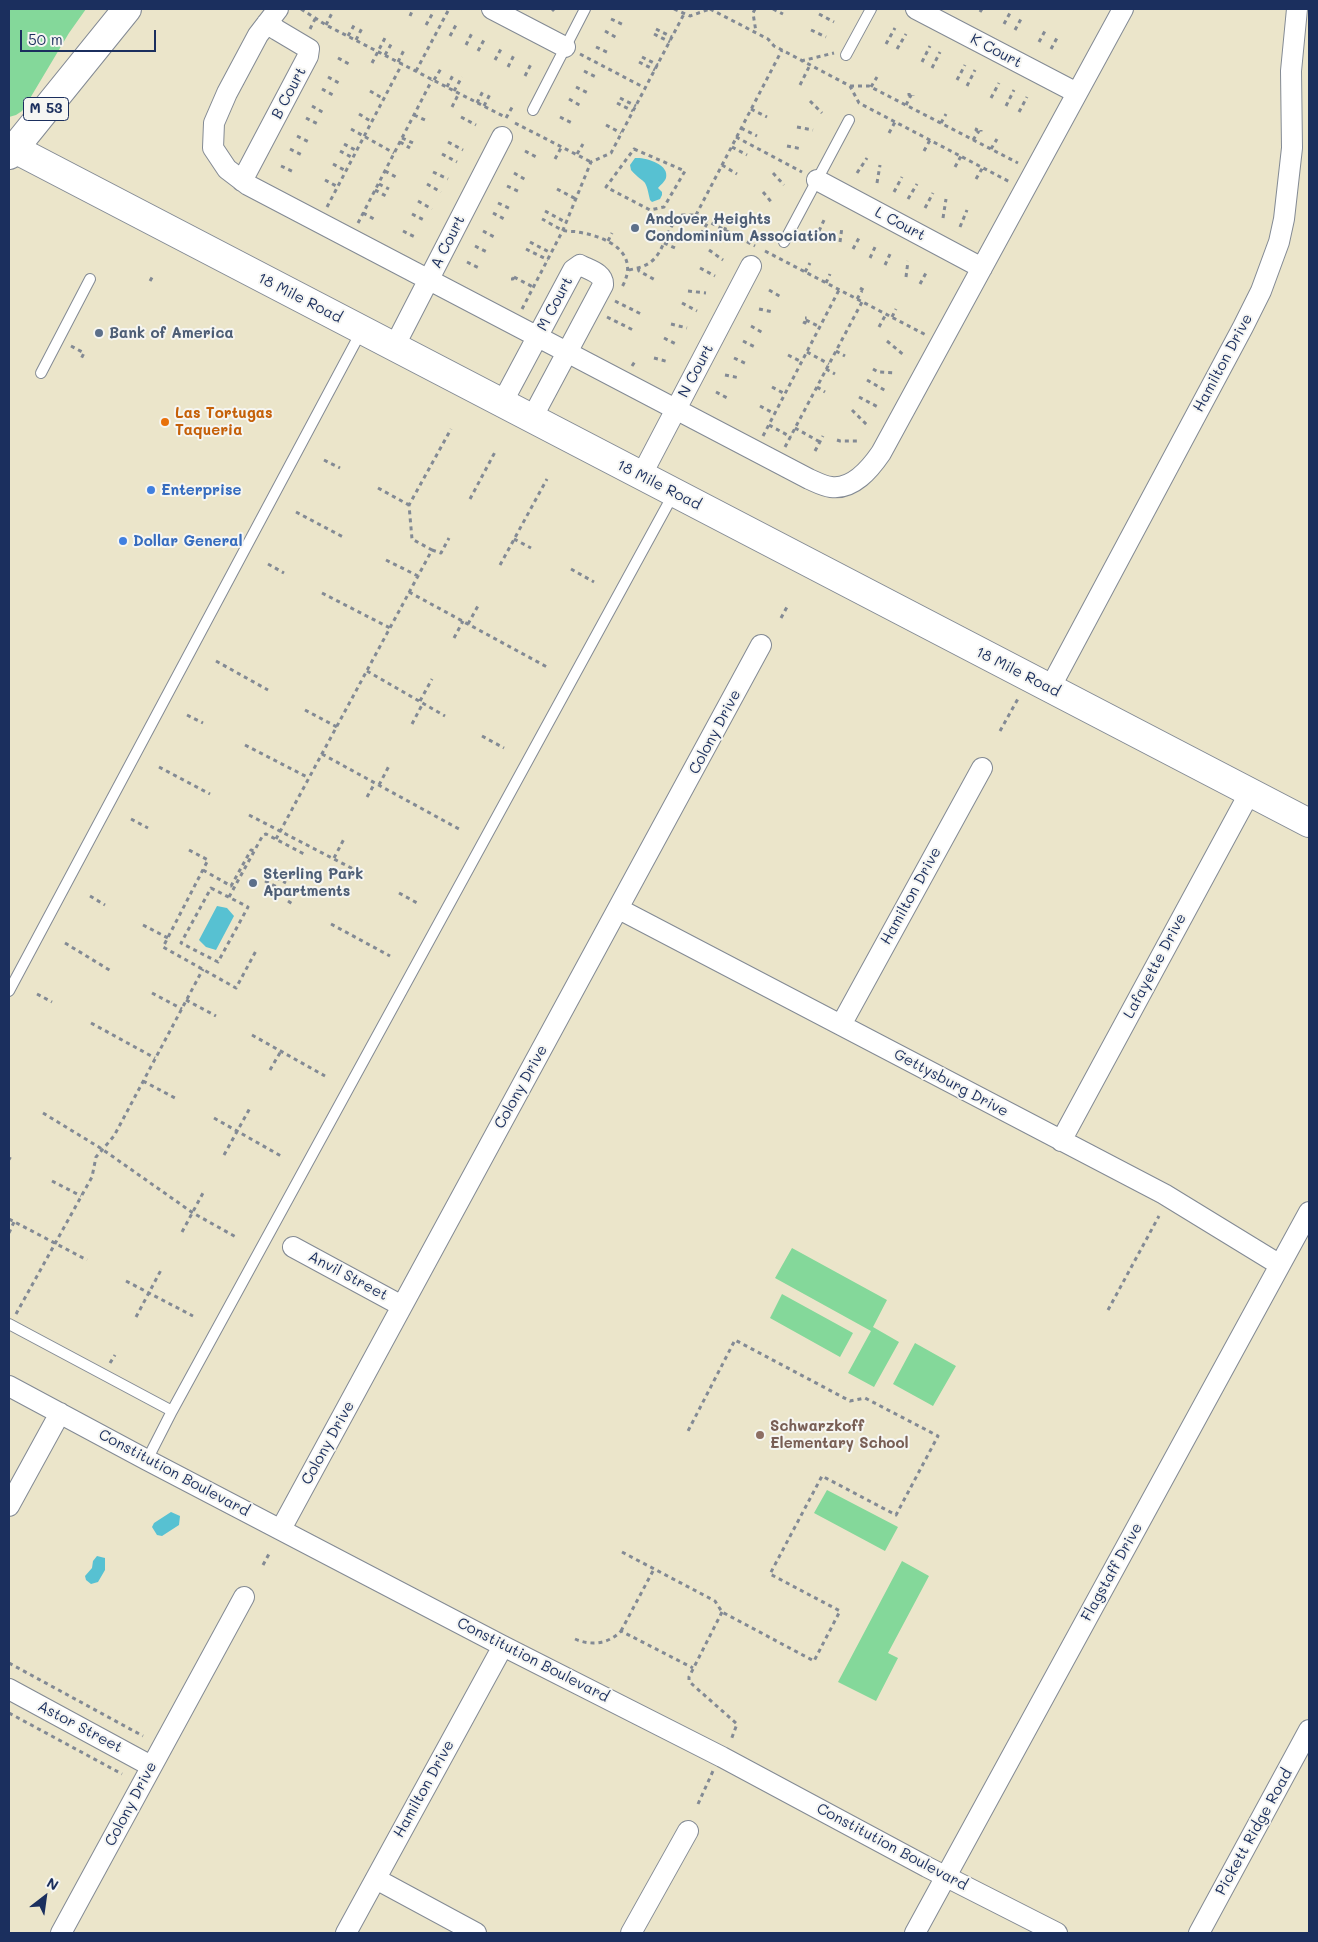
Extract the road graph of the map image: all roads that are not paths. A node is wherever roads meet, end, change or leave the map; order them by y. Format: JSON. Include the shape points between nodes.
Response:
{"nodes":[{"id":1,"x":127,"y":9,"type":"edge"},
{"id":2,"x":492,"y":9,"type":"edge"},
{"id":3,"x":585,"y":9,"type":"edge"},
{"id":4,"x":870,"y":9,"type":"edge"},
{"id":5,"x":916,"y":9,"type":"edge"},
{"id":6,"x":1123,"y":9,"type":"edge"},
{"id":7,"x":1297,"y":9,"type":"edge"},
{"id":8,"x":272,"y":16,"type":"edge"},
{"id":9,"x":571,"y":50,"type":"junction"},
{"id":10,"x":843,"y":53,"type":"road end"},
{"id":11,"x":1077,"y":94,"type":"junction"},
{"id":12,"x":1301,"y":95,"type":"edge"},
{"id":13,"x":533,"y":110,"type":"dead end"},
{"id":14,"x":849,"y":120,"type":"dead end"},
{"id":15,"x":504,"y":127,"type":"road end"},
{"id":16,"x":11,"y":150,"type":"edge"},
{"id":17,"x":811,"y":177,"type":"junction"},
{"id":18,"x":242,"y":181,"type":"junction"},
{"id":19,"x":784,"y":242,"type":"dead end"},
{"id":20,"x":751,"y":266,"type":"dead end"},
{"id":21,"x":982,"y":268,"type":"junction"},
{"id":22,"x":90,"y":280,"type":"dead end"},
{"id":23,"x":428,"y":280,"type":"junction"},
{"id":24,"x":362,"y":330,"type":"junction"},
{"id":25,"x":538,"y":337,"type":"junction"},
{"id":26,"x":394,"y":346,"type":"junction"},
{"id":27,"x":567,"y":352,"type":"junction"},
{"id":28,"x":41,"y":373,"type":"dead end"},
{"id":29,"x":502,"y":403,"type":"junction"},
{"id":30,"x":676,"y":409,"type":"junction"},
{"id":31,"x":532,"y":418,"type":"junction"},
{"id":32,"x":640,"y":476,"type":"junction"},
{"id":33,"x":674,"y":492,"type":"junction"},
{"id":34,"x":761,"y":645,"type":"dead end"},
{"id":35,"x":1050,"y":688,"type":"junction"},
{"id":36,"x":982,"y":768,"type":"dead end"},
{"id":37,"x":1250,"y":792,"type":"junction"},
{"id":38,"x":1309,"y":823,"type":"edge"},
{"id":39,"x":619,"y":909,"type":"junction"},
{"id":40,"x":9,"y":991,"type":"edge"},
{"id":41,"x":841,"y":1025,"type":"junction"},
{"id":42,"x":1061,"y":1141,"type":"junction"},
{"id":43,"x":1309,"y":1212,"type":"edge"},
{"id":44,"x":293,"y":1247,"type":"dead end"},
{"id":45,"x":1280,"y":1265,"type":"junction"},
{"id":46,"x":402,"y":1306,"type":"junction"},
{"id":47,"x":12,"y":1320,"type":"edge"},
{"id":48,"x":9,"y":1386,"type":"edge"},
{"id":49,"x":172,"y":1411,"type":"junction"},
{"id":50,"x":60,"y":1413,"type":"junction"},
{"id":51,"x":147,"y":1460,"type":"junction"},
{"id":52,"x":9,"y":1506,"type":"edge"},
{"id":53,"x":281,"y":1529,"type":"junction"},
{"id":54,"x":244,"y":1597,"type":"dead end"},
{"id":55,"x":503,"y":1646,"type":"junction"},
{"id":56,"x":9,"y":1689,"type":"edge"},
{"id":57,"x":1309,"y":1730,"type":"edge"},
{"id":58,"x":151,"y":1766,"type":"junction"},
{"id":59,"x":688,"y":1831,"type":"dead end"},
{"id":60,"x":946,"y":1876,"type":"junction"},
{"id":61,"x":376,"y":1879,"type":"junction"},
{"id":62,"x":61,"y":1933,"type":"edge"},
{"id":63,"x":346,"y":1933,"type":"edge"},
{"id":64,"x":476,"y":1933,"type":"edge"},
{"id":65,"x":631,"y":1933,"type":"edge"},
{"id":66,"x":915,"y":1933,"type":"edge"},
{"id":67,"x":1057,"y":1933,"type":"edge"},
{"id":68,"x":1199,"y":1933,"type":"edge"}],
"edges":[{"from":1,"to":16,"type":"street","number":"M 53"},
{"from":2,"to":9,"type":"street"},
{"from":3,"to":9,"type":"lane"},
{"from":4,"to":10,"type":"lane"},
{"from":5,"to":11,"type":"street","name":"K Court"},
{"from":6,"to":11,"type":"street"},
{"from":7,"to":12,"type":"street","name":"Hamilton Drive","via":[[1291,70]]},
{"from":8,"to":18,"type":"street","via":[[258,35],[214,123],[213,148],[227,169]]},
{"from":8,"to":18,"type":"street","name":"B Court","via":[[309,49],[308,56]]},
{"from":9,"to":13,"type":"lane"},
{"from":11,"to":21,"type":"street"},
{"from":12,"to":35,"type":"street","name":"Hamilton Drive","via":[[1284,220],[1261,291]]},
{"from":14,"to":17,"type":"lane"},
{"from":15,"to":23,"type":"street","name":"A Court"},
{"from":16,"to":24,"type":"street","name":"18 Mile Road"},
{"from":17,"to":19,"type":"lane"},
{"from":17,"to":21,"type":"street","name":"L Court"},
{"from":18,"to":23,"type":"street"},
{"from":20,"to":30,"type":"street","name":"N Court"},
{"from":21,"to":30,"type":"street","via":[[881,453],[871,468],[850,484],[832,487],[816,482]]},
{"from":22,"to":28,"type":"lane"},
{"from":23,"to":25,"type":"street"},
{"from":23,"to":26,"type":"street","name":"A Court"},
{"from":24,"to":26,"type":"street","name":"18 Mile Road"},
{"from":24,"to":40,"type":"lane"},
{"from":25,"to":27,"type":"street"},
{"from":25,"to":27,"type":"street","name":"M Court","via":[[573,270],[580,265],[604,280]]},
{"from":25,"to":29,"type":"street","name":"M Court"},
{"from":26,"to":29,"type":"street","name":"18 Mile Road"},
{"from":27,"to":30,"type":"street"},
{"from":27,"to":31,"type":"street","name":"M Court"},
{"from":29,"to":31,"type":"street","name":"18 Mile Road"},
{"from":30,"to":32,"type":"street","name":"N Court"},
{"from":31,"to":32,"type":"street","name":"18 Mile Road"},
{"from":32,"to":33,"type":"street","name":"18 Mile Road"},
{"from":33,"to":35,"type":"street","name":"18 Mile Road"},
{"from":33,"to":49,"type":"lane"},
{"from":34,"to":39,"type":"street","name":"Colony Drive"},
{"from":35,"to":37,"type":"street","name":"18 Mile Road"},
{"from":36,"to":41,"type":"street","name":"Hamilton Drive"},
{"from":37,"to":38,"type":"street","name":"18 Mile Road"},
{"from":37,"to":42,"type":"street","name":"Lafayette Drive"},
{"from":39,"to":41,"type":"street","name":"Gettysburg Drive"},
{"from":39,"to":46,"type":"street","name":"Colony Drive"},
{"from":41,"to":42,"type":"street","name":"Gettysburg Drive"},
{"from":42,"to":45,"type":"street","name":"Gettysburg Drive","via":[[1164,1194]]},
{"from":43,"to":45,"type":"street","name":"Flagstaff Drive"},
{"from":44,"to":46,"type":"street","name":"Anvil Street"},
{"from":45,"to":60,"type":"street","name":"Flagstaff Drive"},
{"from":46,"to":53,"type":"street","name":"Colony Drive"},
{"from":47,"to":49,"type":"lane"},
{"from":48,"to":50,"type":"street","name":"Constitution Boulevard"},
{"from":49,"to":51,"type":"lane"},
{"from":50,"to":51,"type":"street","name":"Constitution Boulevard"},
{"from":50,"to":52,"type":"street"},
{"from":51,"to":53,"type":"street","name":"Constitution Boulevard"},
{"from":53,"to":55,"type":"street","name":"Constitution Boulevard"},
{"from":54,"to":58,"type":"street","name":"Colony Drive"},
{"from":55,"to":60,"type":"street","name":"Constitution Boulevard"},
{"from":55,"to":61,"type":"street","name":"Hamilton Drive"},
{"from":56,"to":58,"type":"street","name":"Astor Street"},
{"from":57,"to":68,"type":"street","name":"Pickett Ridge Road"},
{"from":58,"to":62,"type":"street","name":"Colony Drive"},
{"from":59,"to":65,"type":"street"},
{"from":60,"to":66,"type":"street","name":"Flagstaff Drive"},
{"from":60,"to":67,"type":"street","name":"Constitution Boulevard"},
{"from":61,"to":63,"type":"street","name":"Hamilton Drive"},
{"from":61,"to":64,"type":"street"}]}
